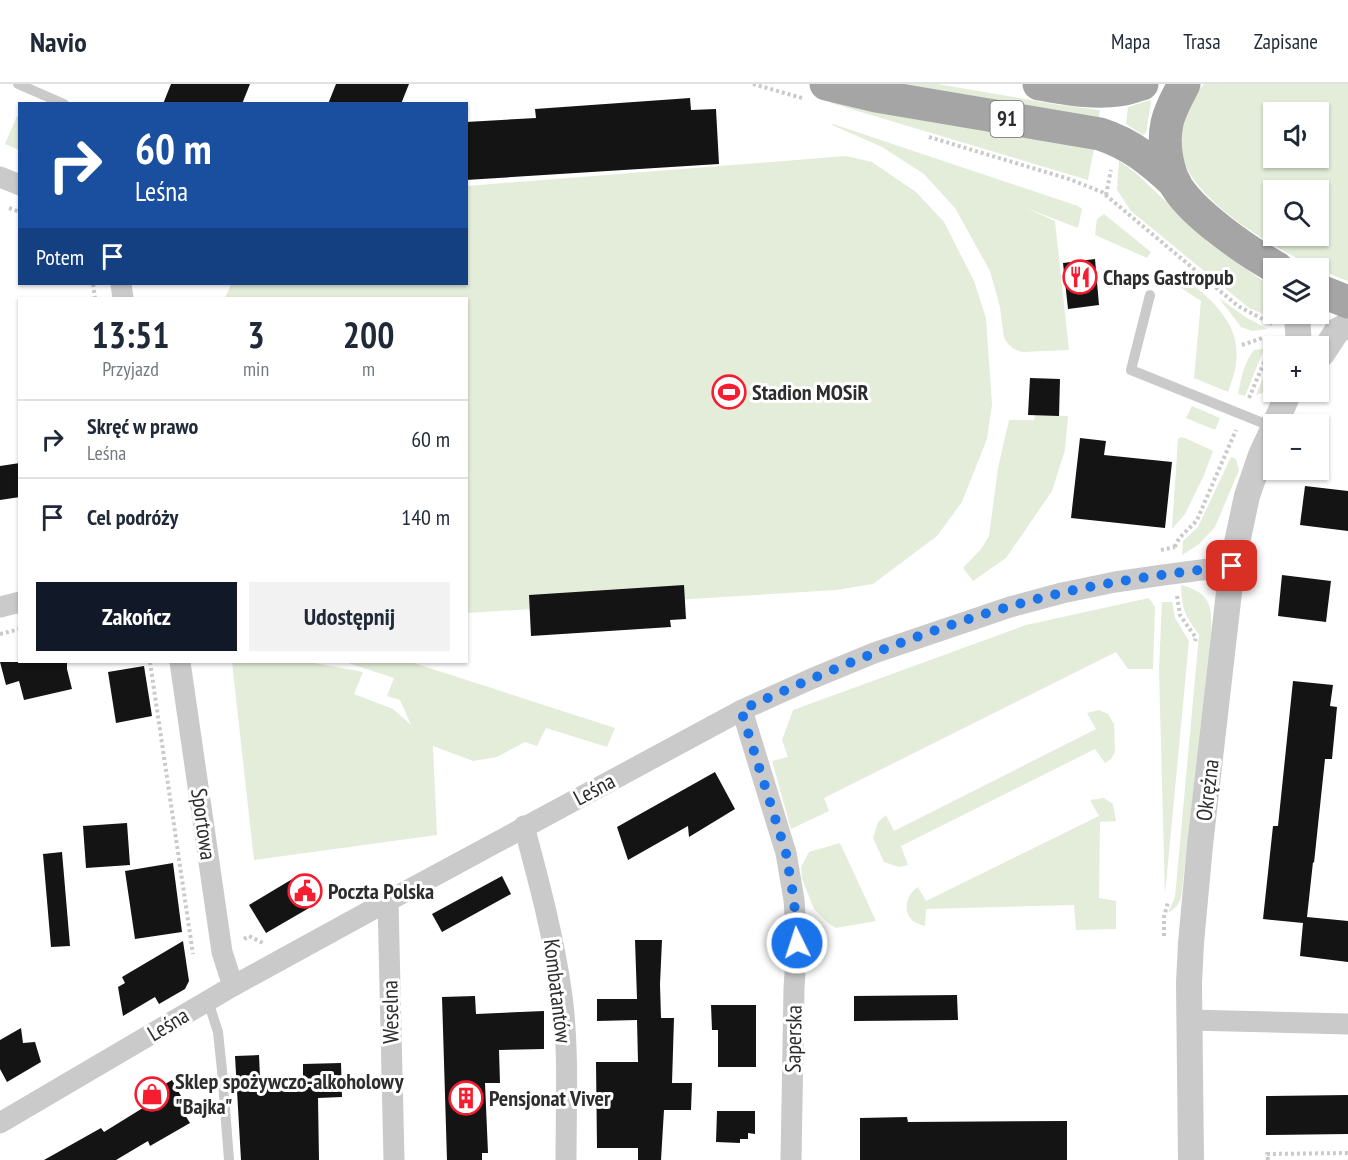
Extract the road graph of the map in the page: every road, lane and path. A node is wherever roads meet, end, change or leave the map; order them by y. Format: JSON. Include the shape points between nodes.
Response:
{"nodes":[{"id":1,"x":18,"y":84,"type":"edge"},
{"id":2,"x":753,"y":84,"type":"edge"},
{"id":3,"x":1039,"y":84,"type":"edge"},
{"id":4,"x":1142,"y":84,"type":"edge"},
{"id":5,"x":1184,"y":84,"type":"edge"},
{"id":6,"x":818,"y":92,"type":"edge"},
{"id":7,"x":59,"y":102,"type":"edge"},
{"id":8,"x":923,"y":135,"type":"dead end"},
{"id":9,"x":0,"y":177,"type":"edge"},
{"id":10,"x":1175,"y":183,"type":"junction"},
{"id":11,"x":18,"y":184,"type":"edge"},
{"id":12,"x":1263,"y":260,"type":"edge"},
{"id":13,"x":1329,"y":294,"type":"edge"},
{"id":14,"x":1150,"y":295,"type":"dead end"},
{"id":15,"x":1348,"y":302,"type":"edge"},
{"id":16,"x":1348,"y":325,"type":"edge"},
{"id":17,"x":1288,"y":334,"type":"edge"},
{"id":18,"x":1329,"y":343,"type":"edge"},
{"id":19,"x":1242,"y":345,"type":"dead end"},
{"id":20,"x":1242,"y":414,"type":"junction"},
{"id":21,"x":1263,"y":422,"type":"edge"},
{"id":22,"x":1263,"y":451,"type":"edge"},
{"id":23,"x":1175,"y":547,"type":"dead end"},
{"id":24,"x":1232,"y":566,"type":"junction"},
{"id":25,"x":18,"y":602,"type":"edge"},
{"id":26,"x":0,"y":607,"type":"edge"},
{"id":27,"x":18,"y":630,"type":"edge"},
{"id":28,"x":0,"y":634,"type":"edge"},
{"id":29,"x":150,"y":663,"type":"edge"},
{"id":30,"x":180,"y":663,"type":"edge"},
{"id":31,"x":741,"y":710,"type":"junction"},
{"id":32,"x":524,"y":826,"type":"junction"},
{"id":33,"x":388,"y":900,"type":"junction"},
{"id":34,"x":193,"y":954,"type":"dead end"},
{"id":35,"x":233,"y":986,"type":"junction"},
{"id":36,"x":208,"y":1001,"type":"junction"},
{"id":37,"x":1189,"y":1020,"type":"junction"},
{"id":38,"x":1348,"y":1024,"type":"edge"},
{"id":39,"x":0,"y":1123,"type":"edge"},
{"id":40,"x":1348,"y":1153,"type":"edge"},
{"id":41,"x":229,"y":1160,"type":"edge"},
{"id":42,"x":394,"y":1160,"type":"edge"},
{"id":43,"x":566,"y":1160,"type":"edge"},
{"id":44,"x":791,"y":1160,"type":"edge"},
{"id":45,"x":1191,"y":1160,"type":"edge"},
{"id":46,"x":1268,"y":1160,"type":"edge"}],
"edges":[{"from":1,"to":7,"type":"lane"},
{"from":2,"to":6,"type":"path"},
{"from":3,"to":4,"type":"main road","number":"91","via":[[1103,91]]},
{"from":5,"to":10,"type":"main road","via":[[1167,122],[1165,140],[1167,163]]},
{"from":6,"to":10,"type":"main road","number":"91","via":[[876,96],[1100,134],[1133,149]]},
{"from":8,"to":17,"type":"path","via":[[1102,192],[1239,306]]},
{"from":9,"to":11,"type":"street"},
{"from":10,"to":12,"type":"main road","number":"91","via":[[1209,220]]},
{"from":13,"to":15,"type":"main road"},
{"from":14,"to":20,"type":"lane","via":[[1131,370]]},
{"from":16,"to":18,"type":"street","via":[[1337,331]]},
{"from":17,"to":19,"type":"path"},
{"from":17,"to":20,"type":"path"},
{"from":20,"to":21,"type":"lane"},
{"from":20,"to":23,"type":"path","via":[[1197,520]]},
{"from":22,"to":24,"type":"street","name":"Okrężna","via":[[1247,496]]},
{"from":24,"to":31,"type":"street","name":"Leśna","via":[[1115,582],[1010,607],[874,653]]},
{"from":24,"to":37,"type":"street","name":"Okrężna","via":[[1200,845]]},
{"from":25,"to":26,"type":"street"},
{"from":27,"to":28,"type":"path"},
{"from":29,"to":34,"type":"path"},
{"from":30,"to":35,"type":"street","name":"Sportowa","via":[[222,952]]},
{"from":31,"to":32,"type":"street","name":"Leśna"},
{"from":31,"to":44,"type":"street","name":"Saperska","via":[[786,853],[794,900],[797,943]]},
{"from":32,"to":33,"type":"street","name":"Leśna"},
{"from":32,"to":43,"type":"street","name":"Kombatantów","via":[[550,927],[562,997]]},
{"from":33,"to":35,"type":"street","name":"Leśna"},
{"from":33,"to":42,"type":"street","name":"Weselna"},
{"from":35,"to":36,"type":"street","name":"Leśna"},
{"from":36,"to":39,"type":"street","name":"Leśna"},
{"from":36,"to":41,"type":"lane","via":[[218,1032]]},
{"from":37,"to":38,"type":"street"},
{"from":37,"to":45,"type":"street","name":"Okrężna"},
{"from":40,"to":46,"type":"path","via":[[1267,1154]]}]}
